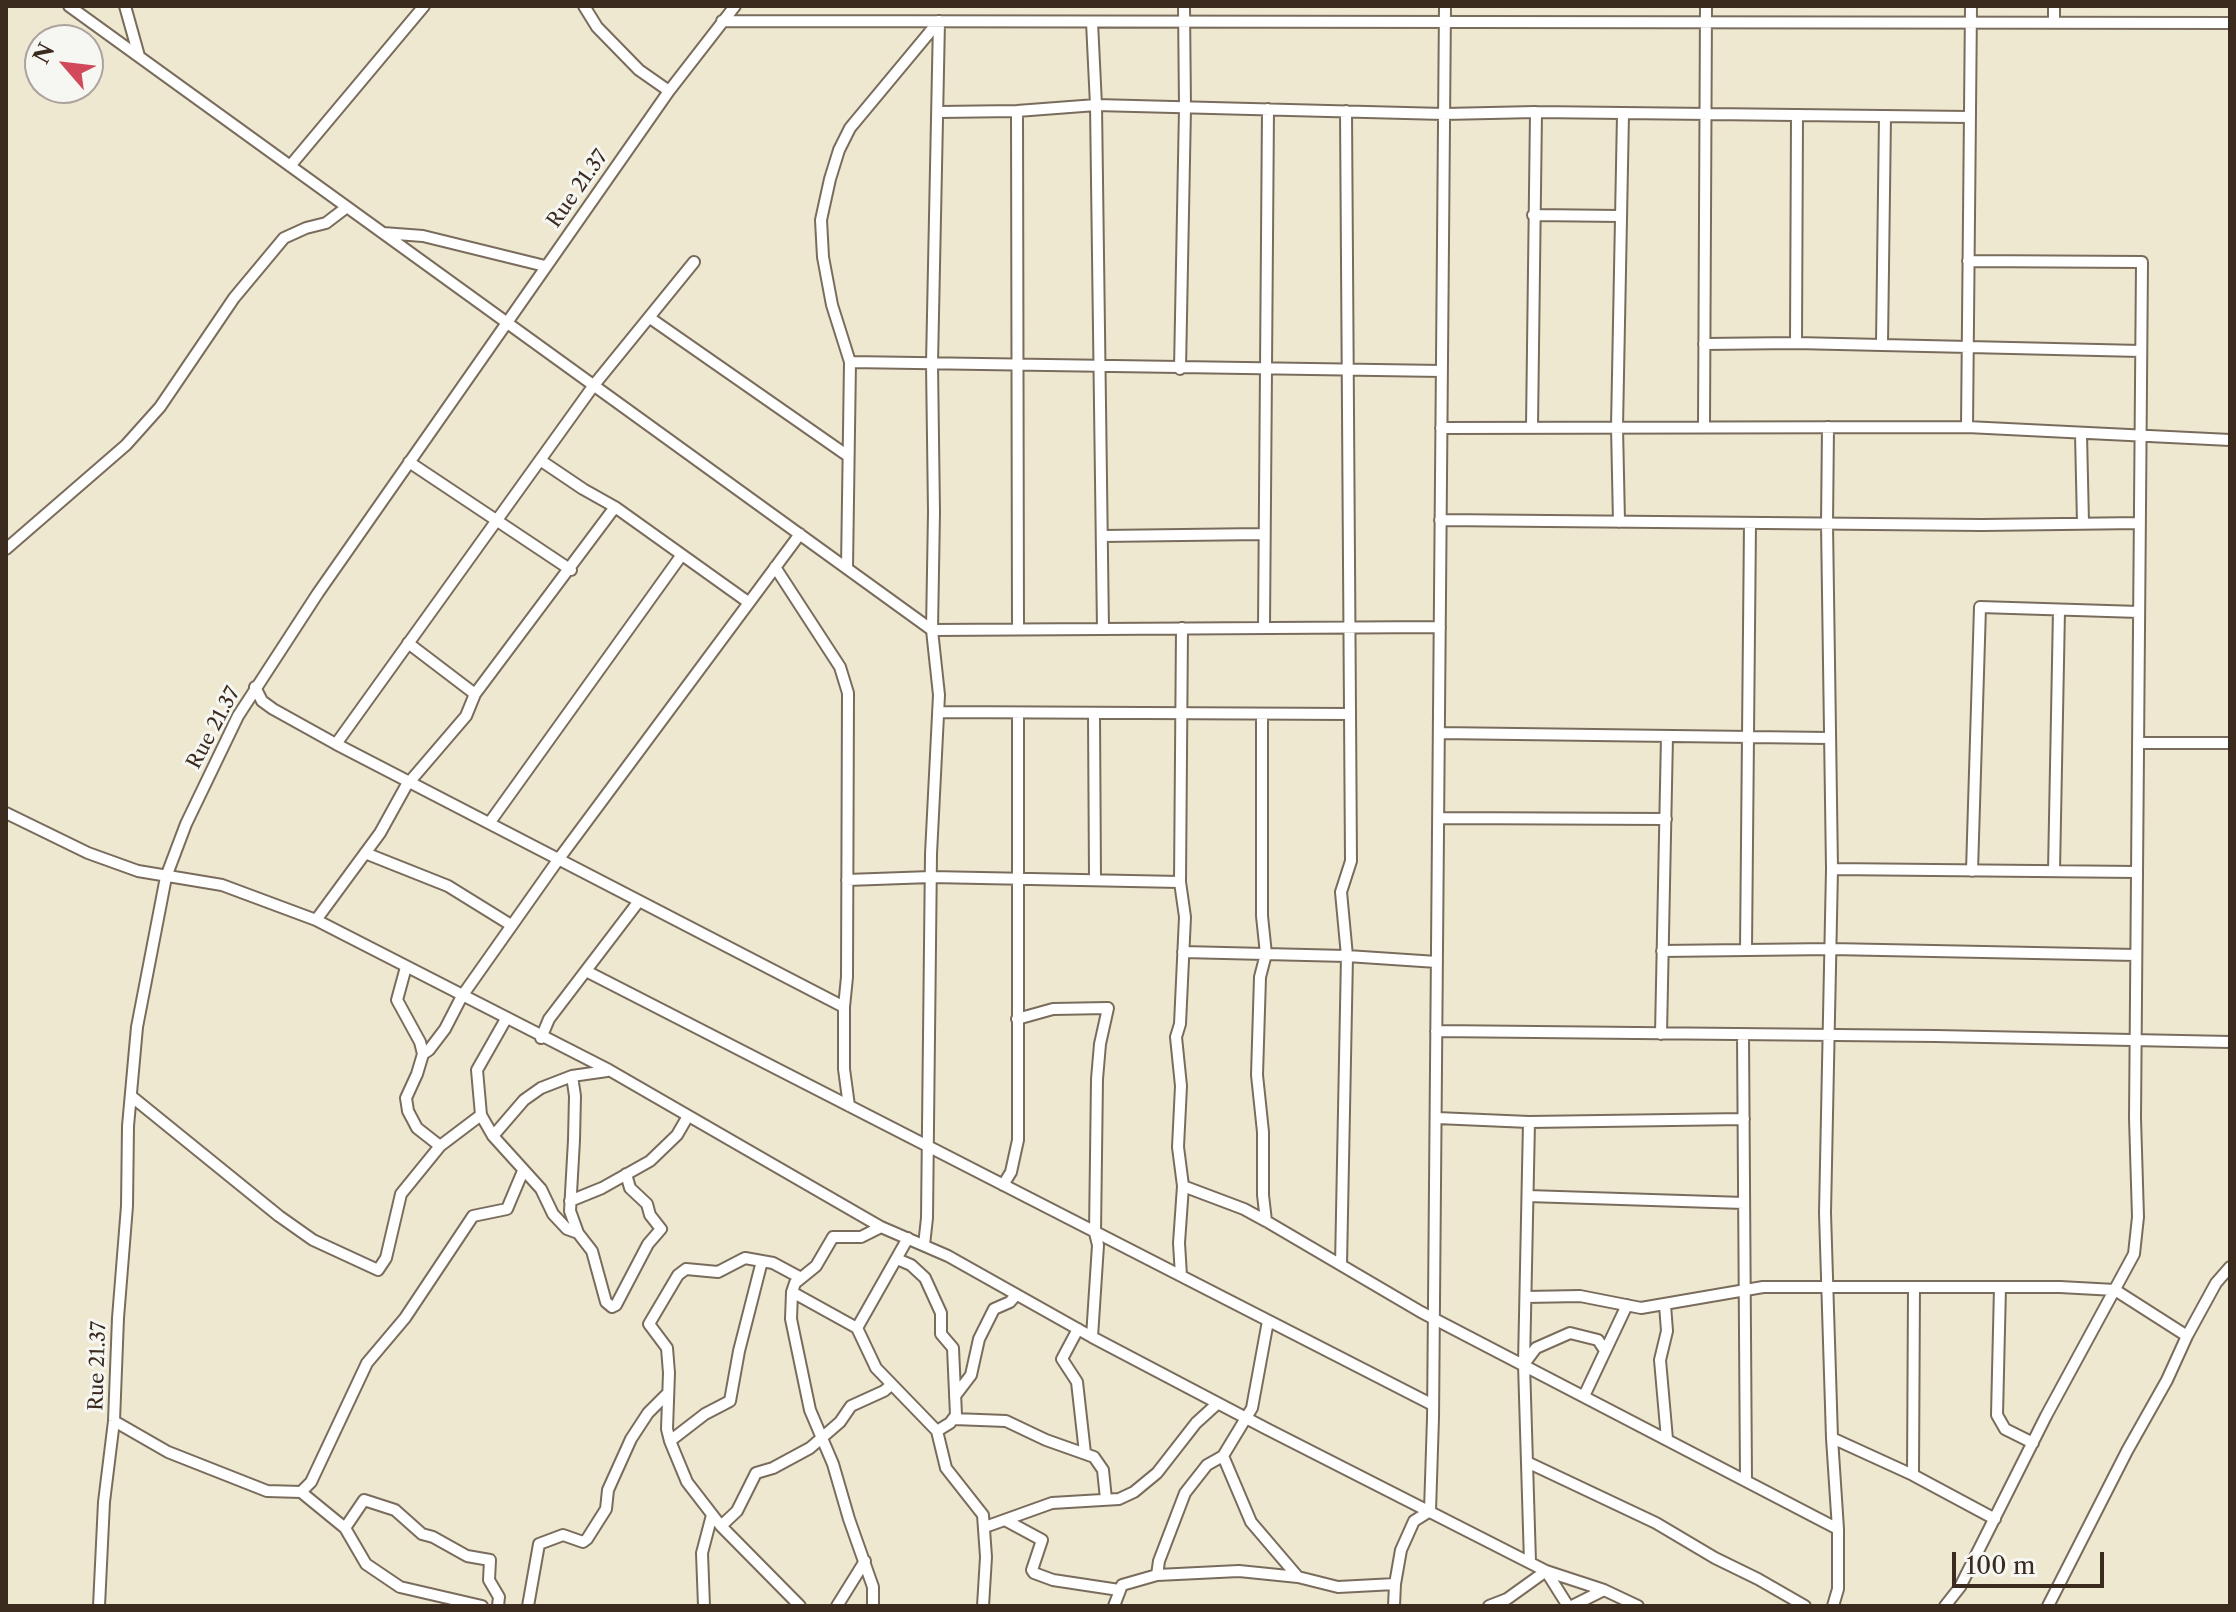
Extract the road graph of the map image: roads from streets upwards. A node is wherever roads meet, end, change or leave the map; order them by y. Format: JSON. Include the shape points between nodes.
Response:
{"nodes":[{"id":1,"x":69,"y":6,"type":"edge"},
{"id":2,"x":125,"y":6,"type":"edge"},
{"id":3,"x":424,"y":6,"type":"edge"},
{"id":4,"x":584,"y":6,"type":"edge"},
{"id":5,"x":735,"y":6,"type":"edge"},
{"id":6,"x":1184,"y":6,"type":"edge"},
{"id":7,"x":1445,"y":6,"type":"edge"},
{"id":8,"x":1706,"y":6,"type":"edge"},
{"id":9,"x":1971,"y":6,"type":"edge"},
{"id":10,"x":2054,"y":6,"type":"edge"},
{"id":11,"x":722,"y":21,"type":"junction"},
{"id":12,"x":939,"y":21,"type":"junction"},
{"id":13,"x":1092,"y":22,"type":"junction"},
{"id":14,"x":1184,"y":22,"type":"junction"},
{"id":15,"x":1445,"y":22,"type":"junction"},
{"id":16,"x":1708,"y":23,"type":"junction"},
{"id":17,"x":1971,"y":23,"type":"junction"},
{"id":18,"x":2054,"y":23,"type":"junction"},
{"id":19,"x":2230,"y":23,"type":"edge"},
{"id":20,"x":139,"y":56,"type":"junction"},
{"id":21,"x":669,"y":91,"type":"junction"},
{"id":22,"x":1096,"y":105,"type":"junction"},
{"id":23,"x":1185,"y":108,"type":"junction"},
{"id":24,"x":1268,"y":109,"type":"junction"},
{"id":25,"x":1017,"y":111,"type":"junction"},
{"id":26,"x":1346,"y":111,"type":"junction"},
{"id":27,"x":939,"y":112,"type":"junction"},
{"id":28,"x":1536,"y":112,"type":"junction"},
{"id":29,"x":1444,"y":114,"type":"junction"},
{"id":30,"x":1623,"y":114,"type":"junction"},
{"id":31,"x":1707,"y":115,"type":"junction"},
{"id":32,"x":1797,"y":115,"type":"junction"},
{"id":33,"x":1885,"y":116,"type":"junction"},
{"id":34,"x":1969,"y":117,"type":"junction"},
{"id":35,"x":290,"y":166,"type":"junction"},
{"id":36,"x":347,"y":207,"type":"junction"},
{"id":37,"x":1533,"y":215,"type":"junction"},
{"id":38,"x":1621,"y":216,"type":"junction"},
{"id":39,"x":382,"y":233,"type":"junction"},
{"id":40,"x":1968,"y":261,"type":"junction"},
{"id":41,"x":694,"y":262,"type":"dead end"},
{"id":42,"x":545,"y":266,"type":"junction"},
{"id":43,"x":650,"y":318,"type":"junction"},
{"id":44,"x":506,"y":322,"type":"junction"},
{"id":45,"x":1796,"y":343,"type":"junction"},
{"id":46,"x":1704,"y":344,"type":"junction"},
{"id":47,"x":1882,"y":344,"type":"junction"},
{"id":48,"x":1970,"y":346,"type":"junction"},
{"id":49,"x":2141,"y":351,"type":"junction"},
{"id":50,"x":850,"y":362,"type":"junction"},
{"id":51,"x":932,"y":364,"type":"junction"},
{"id":52,"x":1017,"y":366,"type":"junction"},
{"id":53,"x":1100,"y":367,"type":"junction"},
{"id":54,"x":1180,"y":369,"type":"junction"},
{"id":55,"x":1266,"y":370,"type":"junction"},
{"id":56,"x":1348,"y":371,"type":"junction"},
{"id":57,"x":1442,"y":371,"type":"junction"},
{"id":58,"x":594,"y":385,"type":"junction"},
{"id":59,"x":1532,"y":427,"type":"junction"},
{"id":60,"x":1617,"y":427,"type":"junction"},
{"id":61,"x":1704,"y":427,"type":"junction"},
{"id":62,"x":1828,"y":427,"type":"junction"},
{"id":63,"x":1967,"y":427,"type":"junction"},
{"id":64,"x":1441,"y":428,"type":"junction"},
{"id":65,"x":2081,"y":434,"type":"junction"},
{"id":66,"x":2140,"y":438,"type":"junction"},
{"id":67,"x":2230,"y":440,"type":"edge"},
{"id":68,"x":848,"y":456,"type":"junction"},
{"id":69,"x":540,"y":460,"type":"junction"},
{"id":70,"x":409,"y":462,"type":"junction"},
{"id":71,"x":615,"y":507,"type":"junction"},
{"id":72,"x":1440,"y":520,"type":"junction"},
{"id":73,"x":496,"y":521,"type":"junction"},
{"id":74,"x":1619,"y":522,"type":"junction"},
{"id":75,"x":1750,"y":523,"type":"junction"},
{"id":76,"x":2083,"y":523,"type":"junction"},
{"id":77,"x":2140,"y":523,"type":"junction"},
{"id":78,"x":1827,"y":524,"type":"junction"},
{"id":79,"x":800,"y":534,"type":"junction"},
{"id":80,"x":1263,"y":534,"type":"junction"},
{"id":81,"x":1102,"y":536,"type":"junction"},
{"id":82,"x":6,"y":549,"type":"edge"},
{"id":83,"x":681,"y":556,"type":"junction"},
{"id":84,"x":775,"y":567,"type":"junction"},
{"id":85,"x":847,"y":568,"type":"junction"},
{"id":86,"x":571,"y":570,"type":"junction"},
{"id":87,"x":748,"y":602,"type":"junction"},
{"id":88,"x":2059,"y":610,"type":"junction"},
{"id":89,"x":2139,"y":612,"type":"junction"},
{"id":90,"x":1440,"y":627,"type":"junction"},
{"id":91,"x":1182,"y":628,"type":"junction"},
{"id":92,"x":1264,"y":628,"type":"junction"},
{"id":93,"x":1350,"y":628,"type":"junction"},
{"id":94,"x":1018,"y":629,"type":"junction"},
{"id":95,"x":1103,"y":629,"type":"junction"},
{"id":96,"x":932,"y":630,"type":"junction"},
{"id":97,"x":408,"y":643,"type":"junction"},
{"id":98,"x":255,"y":687,"type":"junction"},
{"id":99,"x":475,"y":694,"type":"junction"},
{"id":100,"x":938,"y":712,"type":"junction"},
{"id":101,"x":1018,"y":714,"type":"junction"},
{"id":102,"x":1094,"y":714,"type":"junction"},
{"id":103,"x":1181,"y":714,"type":"junction"},
{"id":104,"x":1350,"y":714,"type":"junction"},
{"id":105,"x":1262,"y":715,"type":"junction"},
{"id":106,"x":1439,"y":733,"type":"junction"},
{"id":107,"x":1667,"y":736,"type":"junction"},
{"id":108,"x":1749,"y":737,"type":"junction"},
{"id":109,"x":1829,"y":738,"type":"junction"},
{"id":110,"x":2138,"y":743,"type":"junction"},
{"id":111,"x":2230,"y":743,"type":"edge"},
{"id":112,"x":336,"y":744,"type":"junction"},
{"id":113,"x":410,"y":781,"type":"junction"},
{"id":114,"x":6,"y":813,"type":"edge"},
{"id":115,"x":1439,"y":818,"type":"junction"},
{"id":116,"x":1666,"y":819,"type":"junction"},
{"id":117,"x":490,"y":822,"type":"junction"},
{"id":118,"x":365,"y":853,"type":"junction"},
{"id":119,"x":558,"y":860,"type":"junction"},
{"id":120,"x":1832,"y":869,"type":"junction"},
{"id":121,"x":1972,"y":871,"type":"junction"},
{"id":122,"x":2054,"y":871,"type":"junction"},
{"id":123,"x":2137,"y":872,"type":"junction"},
{"id":124,"x":166,"y":877,"type":"junction"},
{"id":125,"x":931,"y":877,"type":"junction"},
{"id":126,"x":1018,"y":878,"type":"junction"},
{"id":127,"x":847,"y":880,"type":"junction"},
{"id":128,"x":1095,"y":880,"type":"junction"},
{"id":129,"x":1180,"y":882,"type":"junction"},
{"id":130,"x":639,"y":901,"type":"junction"},
{"id":131,"x":316,"y":920,"type":"junction"},
{"id":132,"x":511,"y":925,"type":"junction"},
{"id":133,"x":1746,"y":949,"type":"junction"},
{"id":134,"x":1831,"y":949,"type":"junction"},
{"id":135,"x":1662,"y":951,"type":"junction"},
{"id":136,"x":1183,"y":952,"type":"junction"},
{"id":137,"x":1266,"y":954,"type":"junction"},
{"id":138,"x":2136,"y":955,"type":"junction"},
{"id":139,"x":1347,"y":956,"type":"junction"},
{"id":140,"x":1437,"y":962,"type":"junction"},
{"id":141,"x":406,"y":967,"type":"junction"},
{"id":142,"x":586,"y":971,"type":"junction"},
{"id":143,"x":462,"y":996,"type":"junction"},
{"id":144,"x":844,"y":1007,"type":"junction"},
{"id":145,"x":506,"y":1019,"type":"junction"},
{"id":146,"x":1017,"y":1019,"type":"junction"},
{"id":147,"x":1436,"y":1031,"type":"junction"},
{"id":148,"x":1661,"y":1034,"type":"junction"},
{"id":149,"x":1743,"y":1035,"type":"junction"},
{"id":150,"x":1830,"y":1036,"type":"junction"},
{"id":151,"x":541,"y":1038,"type":"junction"},
{"id":152,"x":2135,"y":1039,"type":"junction"},
{"id":153,"x":2230,"y":1042,"type":"edge"},
{"id":154,"x":423,"y":1054,"type":"junction"},
{"id":155,"x":609,"y":1070,"type":"junction"},
{"id":156,"x":572,"y":1076,"type":"junction"},
{"id":157,"x":131,"y":1096,"type":"junction"},
{"id":158,"x":849,"y":1106,"type":"junction"},
{"id":159,"x":481,"y":1115,"type":"junction"},
{"id":160,"x":688,"y":1116,"type":"junction"},
{"id":161,"x":1437,"y":1118,"type":"junction"},
{"id":162,"x":1744,"y":1119,"type":"junction"},
{"id":163,"x":1529,"y":1122,"type":"junction"},
{"id":164,"x":493,"y":1136,"type":"junction"},
{"id":165,"x":440,"y":1146,"type":"junction"},
{"id":166,"x":927,"y":1146,"type":"junction"},
{"id":167,"x":523,"y":1171,"type":"junction"},
{"id":168,"x":626,"y":1174,"type":"junction"},
{"id":169,"x":1003,"y":1185,"type":"junction"},
{"id":170,"x":1183,"y":1186,"type":"junction"},
{"id":171,"x":1528,"y":1196,"type":"junction"},
{"id":172,"x":570,"y":1201,"type":"junction"},
{"id":173,"x":1744,"y":1203,"type":"junction"},
{"id":174,"x":1266,"y":1221,"type":"junction"},
{"id":175,"x":881,"y":1227,"type":"junction"},
{"id":176,"x":578,"y":1233,"type":"junction"},
{"id":177,"x":1095,"y":1233,"type":"junction"},
{"id":178,"x":908,"y":1238,"type":"junction"},
{"id":179,"x":924,"y":1245,"type":"junction"},
{"id":180,"x":897,"y":1259,"type":"junction"},
{"id":181,"x":762,"y":1261,"type":"junction"},
{"id":182,"x":1341,"y":1265,"type":"junction"},
{"id":183,"x":2230,"y":1267,"type":"edge"},
{"id":184,"x":1181,"y":1276,"type":"junction"},
{"id":185,"x":801,"y":1278,"type":"junction"},
{"id":186,"x":1826,"y":1287,"type":"junction"},
{"id":187,"x":1914,"y":1287,"type":"junction"},
{"id":188,"x":2000,"y":1287,"type":"junction"},
{"id":189,"x":1745,"y":1290,"type":"junction"},
{"id":190,"x":2115,"y":1290,"type":"junction"},
{"id":191,"x":792,"y":1292,"type":"junction"},
{"id":192,"x":1016,"y":1295,"type":"junction"},
{"id":193,"x":1526,"y":1297,"type":"junction"},
{"id":194,"x":1627,"y":1305,"type":"junction"},
{"id":195,"x":1665,"y":1305,"type":"junction"},
{"id":196,"x":1433,"y":1317,"type":"junction"},
{"id":197,"x":1268,"y":1321,"type":"junction"},
{"id":198,"x":857,"y":1328,"type":"junction"},
{"id":199,"x":1078,"y":1329,"type":"junction"},
{"id":200,"x":2187,"y":1336,"type":"junction"},
{"id":201,"x":1092,"y":1337,"type":"junction"},
{"id":202,"x":1604,"y":1349,"type":"junction"},
{"id":203,"x":1524,"y":1364,"type":"junction"},
{"id":204,"x":891,"y":1385,"type":"junction"},
{"id":205,"x":668,"y":1392,"type":"junction"},
{"id":206,"x":955,"y":1396,"type":"junction"},
{"id":207,"x":1584,"y":1396,"type":"junction"},
{"id":208,"x":1218,"y":1403,"type":"junction"},
{"id":209,"x":1433,"y":1405,"type":"junction"},
{"id":210,"x":1246,"y":1418,"type":"junction"},
{"id":211,"x":954,"y":1419,"type":"junction"},
{"id":212,"x":114,"y":1421,"type":"junction"},
{"id":213,"x":937,"y":1431,"type":"junction"},
{"id":214,"x":822,"y":1438,"type":"junction"},
{"id":215,"x":1832,"y":1438,"type":"junction"},
{"id":216,"x":1667,"y":1439,"type":"junction"},
{"id":217,"x":670,"y":1441,"type":"junction"},
{"id":218,"x":2033,"y":1443,"type":"junction"},
{"id":219,"x":1085,"y":1453,"type":"junction"},
{"id":220,"x":1223,"y":1456,"type":"junction"},
{"id":221,"x":1529,"y":1463,"type":"junction"},
{"id":222,"x":1913,"y":1475,"type":"junction"},
{"id":223,"x":1746,"y":1481,"type":"junction"},
{"id":224,"x":301,"y":1492,"type":"junction"},
{"id":225,"x":1106,"y":1499,"type":"junction"},
{"id":226,"x":1430,"y":1511,"type":"junction"},
{"id":227,"x":712,"y":1515,"type":"junction"},
{"id":228,"x":1995,"y":1519,"type":"junction"},
{"id":229,"x":1005,"y":1520,"type":"junction"},
{"id":230,"x":721,"y":1526,"type":"junction"},
{"id":231,"x":985,"y":1527,"type":"junction"},
{"id":232,"x":345,"y":1528,"type":"junction"},
{"id":233,"x":1838,"y":1529,"type":"junction"},
{"id":234,"x":865,"y":1561,"type":"junction"},
{"id":235,"x":1530,"y":1562,"type":"junction"},
{"id":236,"x":1546,"y":1571,"type":"junction"},
{"id":237,"x":1157,"y":1575,"type":"junction"},
{"id":238,"x":1298,"y":1577,"type":"junction"},
{"id":239,"x":1395,"y":1584,"type":"junction"},
{"id":240,"x":1119,"y":1590,"type":"junction"},
{"id":241,"x":1604,"y":1590,"type":"junction"},
{"id":242,"x":1507,"y":1602,"type":"edge"},
{"id":243,"x":99,"y":1606,"type":"edge"},
{"id":244,"x":482,"y":1606,"type":"edge"},
{"id":245,"x":498,"y":1606,"type":"edge"},
{"id":246,"x":528,"y":1606,"type":"edge"},
{"id":247,"x":704,"y":1606,"type":"edge"},
{"id":248,"x":800,"y":1606,"type":"edge"},
{"id":249,"x":837,"y":1606,"type":"edge"},
{"id":250,"x":873,"y":1606,"type":"edge"},
{"id":251,"x":983,"y":1606,"type":"edge"},
{"id":252,"x":1114,"y":1606,"type":"edge"},
{"id":253,"x":1394,"y":1606,"type":"edge"},
{"id":254,"x":1489,"y":1606,"type":"edge"},
{"id":255,"x":1570,"y":1606,"type":"edge"},
{"id":256,"x":1638,"y":1606,"type":"edge"},
{"id":257,"x":1805,"y":1606,"type":"edge"},
{"id":258,"x":1833,"y":1606,"type":"edge"},
{"id":259,"x":1945,"y":1606,"type":"edge"},
{"id":260,"x":2048,"y":1606,"type":"edge"}],
"edges":[{"from":1,"to":20,"type":"street"},
{"from":2,"to":20,"type":"street"},
{"from":3,"to":35,"type":"street"},
{"from":4,"to":21,"type":"street","via":[[639,70]]},
{"from":5,"to":11,"type":"street","name":"Rue 21.37"},
{"from":6,"to":14,"type":"street"},
{"from":7,"to":15,"type":"street"},
{"from":8,"to":16,"type":"street"},
{"from":9,"to":17,"type":"street"},
{"from":10,"to":18,"type":"street"},
{"from":11,"to":12,"type":"street"},
{"from":11,"to":21,"type":"street","name":"Rue 21.37"},
{"from":12,"to":13,"type":"street"},
{"from":12,"to":27,"type":"street"},
{"from":12,"to":50,"type":"street","via":[[850,128],[830,179],[821,220],[823,257]]},
{"from":13,"to":14,"type":"street"},
{"from":13,"to":22,"type":"street"},
{"from":14,"to":15,"type":"street"},
{"from":14,"to":23,"type":"street"},
{"from":15,"to":16,"type":"street"},
{"from":15,"to":29,"type":"street"},
{"from":16,"to":17,"type":"street"},
{"from":16,"to":31,"type":"street"},
{"from":17,"to":18,"type":"street"},
{"from":17,"to":34,"type":"street"},
{"from":18,"to":19,"type":"street"},
{"from":20,"to":35,"type":"street"},
{"from":21,"to":42,"type":"street","name":"Rue 21.37"},
{"from":22,"to":23,"type":"street"},
{"from":22,"to":25,"type":"street"},
{"from":22,"to":53,"type":"street"},
{"from":23,"to":24,"type":"street"},
{"from":23,"to":54,"type":"street"},
{"from":24,"to":26,"type":"street"},
{"from":24,"to":55,"type":"street"},
{"from":25,"to":27,"type":"street"},
{"from":25,"to":52,"type":"street"},
{"from":26,"to":29,"type":"street"},
{"from":26,"to":56,"type":"street"},
{"from":27,"to":51,"type":"street"},
{"from":28,"to":29,"type":"street"},
{"from":28,"to":30,"type":"street"},
{"from":28,"to":37,"type":"street"},
{"from":29,"to":57,"type":"street"},
{"from":30,"to":31,"type":"street"},
{"from":30,"to":38,"type":"street"},
{"from":31,"to":32,"type":"street"},
{"from":31,"to":46,"type":"street"},
{"from":32,"to":33,"type":"street"},
{"from":32,"to":45,"type":"street"},
{"from":33,"to":34,"type":"street"},
{"from":33,"to":47,"type":"street"},
{"from":34,"to":40,"type":"street"},
{"from":35,"to":36,"type":"street"},
{"from":36,"to":39,"type":"street"},
{"from":36,"to":82,"type":"street","via":[[326,223],[284,238],[135,435]]},
{"from":37,"to":38,"type":"street"},
{"from":37,"to":59,"type":"street"},
{"from":38,"to":60,"type":"street"},
{"from":39,"to":42,"type":"street","via":[[423,236]]},
{"from":39,"to":44,"type":"street"},
{"from":40,"to":48,"type":"street"},
{"from":40,"to":49,"type":"street","via":[[2142,262]]},
{"from":41,"to":43,"type":"street"},
{"from":42,"to":44,"type":"street","name":"Rue 21.37"},
{"from":43,"to":58,"type":"street"},
{"from":43,"to":68,"type":"street"},
{"from":44,"to":58,"type":"street"},
{"from":44,"to":70,"type":"street","name":"Rue 21.37"},
{"from":45,"to":46,"type":"street"},
{"from":45,"to":47,"type":"street"},
{"from":46,"to":61,"type":"street"},
{"from":47,"to":48,"type":"street"},
{"from":48,"to":49,"type":"street"},
{"from":48,"to":63,"type":"street"},
{"from":49,"to":66,"type":"street"},
{"from":50,"to":51,"type":"street"},
{"from":50,"to":68,"type":"street"},
{"from":51,"to":52,"type":"street"},
{"from":51,"to":96,"type":"street"},
{"from":52,"to":53,"type":"street"},
{"from":52,"to":94,"type":"street"},
{"from":53,"to":54,"type":"street"},
{"from":53,"to":81,"type":"street"},
{"from":54,"to":55,"type":"street"},
{"from":55,"to":56,"type":"street"},
{"from":55,"to":80,"type":"street"},
{"from":56,"to":57,"type":"street"},
{"from":56,"to":93,"type":"street"},
{"from":57,"to":64,"type":"street"},
{"from":58,"to":69,"type":"street"},
{"from":58,"to":79,"type":"street"},
{"from":59,"to":60,"type":"street"},
{"from":59,"to":64,"type":"street"},
{"from":60,"to":61,"type":"street"},
{"from":60,"to":74,"type":"street"},
{"from":61,"to":62,"type":"street"},
{"from":62,"to":63,"type":"street"},
{"from":62,"to":78,"type":"street"},
{"from":63,"to":65,"type":"street"},
{"from":64,"to":72,"type":"street"},
{"from":65,"to":66,"type":"street"},
{"from":65,"to":76,"type":"street"},
{"from":66,"to":67,"type":"street"},
{"from":66,"to":77,"type":"street"},
{"from":68,"to":85,"type":"street"},
{"from":69,"to":71,"type":"street"},
{"from":69,"to":73,"type":"street"},
{"from":70,"to":73,"type":"street"},
{"from":70,"to":98,"type":"street","name":"Rue 21.37"},
{"from":71,"to":83,"type":"street"},
{"from":71,"to":86,"type":"street"},
{"from":72,"to":74,"type":"street"},
{"from":72,"to":90,"type":"street"},
{"from":73,"to":86,"type":"street"},
{"from":73,"to":97,"type":"street"},
{"from":74,"to":75,"type":"street"},
{"from":75,"to":78,"type":"street"},
{"from":75,"to":108,"type":"street"},
{"from":76,"to":77,"type":"street"},
{"from":76,"to":78,"type":"street"},
{"from":77,"to":89,"type":"street"},
{"from":78,"to":109,"type":"street"},
{"from":79,"to":84,"type":"street"},
{"from":79,"to":85,"type":"street"},
{"from":80,"to":81,"type":"street"},
{"from":80,"to":92,"type":"street"},
{"from":81,"to":95,"type":"street"},
{"from":83,"to":87,"type":"street"},
{"from":83,"to":117,"type":"street"},
{"from":84,"to":87,"type":"street"},
{"from":84,"to":127,"type":"street","via":[[840,667],[848,693]]},
{"from":85,"to":96,"type":"street"},
{"from":86,"to":99,"type":"street"},
{"from":87,"to":119,"type":"street"},
{"from":88,"to":89,"type":"street"},
{"from":88,"to":121,"type":"street","via":[[1980,607]]},
{"from":88,"to":122,"type":"street"},
{"from":89,"to":110,"type":"street"},
{"from":90,"to":93,"type":"street"},
{"from":90,"to":106,"type":"street"},
{"from":91,"to":92,"type":"street"},
{"from":91,"to":95,"type":"street"},
{"from":91,"to":103,"type":"street"},
{"from":92,"to":93,"type":"street"},
{"from":93,"to":104,"type":"street"},
{"from":94,"to":95,"type":"street"},
{"from":94,"to":96,"type":"street"},
{"from":96,"to":100,"type":"street"},
{"from":97,"to":99,"type":"street"},
{"from":97,"to":112,"type":"street"},
{"from":98,"to":112,"type":"street","via":[[273,709]]},
{"from":98,"to":124,"type":"street","name":"Rue 21.37","via":[[203,786]]},
{"from":99,"to":113,"type":"street","via":[[466,716]]},
{"from":100,"to":101,"type":"street"},
{"from":100,"to":125,"type":"street"},
{"from":101,"to":102,"type":"street"},
{"from":101,"to":126,"type":"street"},
{"from":102,"to":103,"type":"street"},
{"from":102,"to":128,"type":"street"},
{"from":103,"to":105,"type":"street"},
{"from":103,"to":129,"type":"street"},
{"from":104,"to":105,"type":"street"},
{"from":104,"to":139,"type":"street","via":[[1351,861],[1341,892]]},
{"from":105,"to":137,"type":"street"},
{"from":106,"to":107,"type":"street"},
{"from":106,"to":115,"type":"street"},
{"from":107,"to":108,"type":"street"},
{"from":107,"to":116,"type":"street"},
{"from":108,"to":109,"type":"street"},
{"from":108,"to":133,"type":"street"},
{"from":109,"to":120,"type":"street"},
{"from":110,"to":111,"type":"street"},
{"from":110,"to":123,"type":"street"},
{"from":112,"to":113,"type":"street"},
{"from":113,"to":117,"type":"street"},
{"from":113,"to":118,"type":"street"},
{"from":114,"to":124,"type":"street","via":[[88,853]]},
{"from":115,"to":116,"type":"street"},
{"from":115,"to":140,"type":"street"},
{"from":116,"to":135,"type":"street"},
{"from":117,"to":119,"type":"street"},
{"from":118,"to":131,"type":"street"},
{"from":118,"to":132,"type":"street","via":[[448,886]]},
{"from":119,"to":130,"type":"street"},
{"from":119,"to":132,"type":"street"},
{"from":120,"to":121,"type":"street"},
{"from":120,"to":134,"type":"street"},
{"from":121,"to":122,"type":"street"},
{"from":122,"to":123,"type":"street"},
{"from":123,"to":138,"type":"street"},
{"from":124,"to":131,"type":"street","via":[[222,885]]},
{"from":124,"to":157,"type":"street","name":"Rue 21.37","via":[[137,1027]]},
{"from":125,"to":126,"type":"street"},
{"from":125,"to":127,"type":"street"},
{"from":125,"to":166,"type":"street"},
{"from":126,"to":128,"type":"street"},
{"from":126,"to":146,"type":"street"},
{"from":127,"to":144,"type":"street"},
{"from":128,"to":129,"type":"street"},
{"from":129,"to":136,"type":"street"},
{"from":130,"to":142,"type":"street"},
{"from":130,"to":144,"type":"street"},
{"from":131,"to":141,"type":"street"},
{"from":132,"to":143,"type":"street"},
{"from":133,"to":134,"type":"street"},
{"from":133,"to":135,"type":"street"},
{"from":134,"to":138,"type":"street"},
{"from":134,"to":150,"type":"street"},
{"from":135,"to":148,"type":"street"},
{"from":136,"to":137,"type":"street"},
{"from":136,"to":170,"type":"street","via":[[1176,1037]]},
{"from":137,"to":139,"type":"street"},
{"from":137,"to":174,"type":"street","via":[[1260,977],[1257,1075]]},
{"from":138,"to":152,"type":"street"},
{"from":139,"to":140,"type":"street"},
{"from":139,"to":182,"type":"street"},
{"from":140,"to":147,"type":"street"},
{"from":141,"to":143,"type":"street"},
{"from":141,"to":154,"type":"street","via":[[397,1000]]},
{"from":142,"to":151,"type":"street"},
{"from":142,"to":158,"type":"street"},
{"from":143,"to":145,"type":"street"},
{"from":143,"to":154,"type":"street","via":[[445,1029]]},
{"from":144,"to":158,"type":"street"},
{"from":145,"to":151,"type":"street"},
{"from":145,"to":159,"type":"street","via":[[477,1070]]},
{"from":146,"to":169,"type":"street","via":[[1018,1140]]},
{"from":146,"to":177,"type":"street","via":[[1053,1009],[1108,1008],[1098,1054]]},
{"from":147,"to":148,"type":"street"},
{"from":147,"to":161,"type":"street"},
{"from":148,"to":149,"type":"street"},
{"from":149,"to":150,"type":"street"},
{"from":149,"to":162,"type":"street"},
{"from":150,"to":152,"type":"street"},
{"from":150,"to":186,"type":"street"},
{"from":151,"to":155,"type":"street"},
{"from":152,"to":153,"type":"street"},
{"from":152,"to":190,"type":"street","via":[[2138,1217],[2134,1254]]},
{"from":154,"to":165,"type":"street","via":[[406,1098],[408,1111],[417,1128]]},
{"from":155,"to":156,"type":"street"},
{"from":155,"to":160,"type":"street"},
{"from":156,"to":164,"type":"street","via":[[524,1100]]},
{"from":156,"to":172,"type":"street"},
{"from":157,"to":165,"type":"street","via":[[313,1240],[378,1270],[386,1258],[401,1194]]},
{"from":157,"to":212,"type":"street","name":"Rue 21.37"},
{"from":158,"to":166,"type":"street"},
{"from":159,"to":164,"type":"street"},
{"from":159,"to":165,"type":"street"},
{"from":160,"to":168,"type":"street","via":[[650,1161]]},
{"from":160,"to":175,"type":"street"},
{"from":161,"to":163,"type":"street"},
{"from":161,"to":196,"type":"street"},
{"from":162,"to":163,"type":"street"},
{"from":162,"to":173,"type":"street"},
{"from":163,"to":171,"type":"street"},
{"from":164,"to":167,"type":"street"},
{"from":166,"to":169,"type":"street"},
{"from":166,"to":179,"type":"street"},
{"from":167,"to":176,"type":"street","via":[[541,1189],[553,1214]]},
{"from":167,"to":224,"type":"street","via":[[507,1209],[473,1216],[405,1318],[367,1363],[311,1482]]},
{"from":168,"to":172,"type":"street"},
{"from":168,"to":176,"type":"street","via":[[630,1188],[661,1229],[612,1307],[592,1251]]},
{"from":169,"to":177,"type":"street"},
{"from":170,"to":174,"type":"street"},
{"from":170,"to":184,"type":"street"},
{"from":171,"to":173,"type":"street"},
{"from":171,"to":193,"type":"street"},
{"from":172,"to":176,"type":"street"},
{"from":173,"to":189,"type":"street"},
{"from":174,"to":182,"type":"street"},
{"from":175,"to":178,"type":"street"},
{"from":175,"to":185,"type":"street","via":[[861,1237],[833,1237],[816,1266]]},
{"from":177,"to":184,"type":"street"},
{"from":177,"to":201,"type":"street"},
{"from":178,"to":179,"type":"street"},
{"from":178,"to":180,"type":"street"},
{"from":179,"to":192,"type":"street"},
{"from":180,"to":198,"type":"street"},
{"from":180,"to":206,"type":"street","via":[[923,1274],[941,1313],[941,1334],[953,1348]]},
{"from":181,"to":185,"type":"street"},
{"from":181,"to":205,"type":"street","via":[[745,1258],[720,1272],[686,1269],[678,1275],[649,1324],[667,1348]]},
{"from":181,"to":217,"type":"street","via":[[730,1401]]},
{"from":182,"to":196,"type":"street"},
{"from":183,"to":200,"type":"street"},
{"from":184,"to":197,"type":"street"},
{"from":185,"to":191,"type":"street"},
{"from":186,"to":187,"type":"street"},
{"from":186,"to":189,"type":"street"},
{"from":186,"to":215,"type":"street"},
{"from":187,"to":188,"type":"street"},
{"from":187,"to":222,"type":"street"},
{"from":188,"to":190,"type":"street"},
{"from":188,"to":218,"type":"street","via":[[1997,1415],[2005,1429]]},
{"from":189,"to":195,"type":"street"},
{"from":189,"to":223,"type":"street"},
{"from":190,"to":200,"type":"street"},
{"from":190,"to":218,"type":"street"},
{"from":191,"to":198,"type":"street"},
{"from":191,"to":214,"type":"street","via":[[791,1319],[810,1410]]},
{"from":192,"to":199,"type":"street"},
{"from":192,"to":206,"type":"street","via":[[994,1309],[979,1339],[971,1375]]},
{"from":193,"to":194,"type":"street","via":[[1580,1296]]},
{"from":193,"to":203,"type":"street"},
{"from":194,"to":195,"type":"street"},
{"from":194,"to":202,"type":"street"},
{"from":195,"to":216,"type":"street","via":[[1667,1331],[1660,1360]]},
{"from":196,"to":203,"type":"street"},
{"from":196,"to":209,"type":"street"},
{"from":197,"to":209,"type":"street"},
{"from":197,"to":210,"type":"street","via":[[1256,1392]]},
{"from":198,"to":204,"type":"street","via":[[876,1368]]},
{"from":199,"to":201,"type":"street"},
{"from":199,"to":219,"type":"street","via":[[1062,1359],[1077,1382]]},
{"from":200,"to":260,"type":"street"},
{"from":201,"to":208,"type":"street"},
{"from":202,"to":203,"type":"street","via":[[1598,1340],[1570,1333],[1536,1348]]},
{"from":202,"to":207,"type":"street"},
{"from":203,"to":207,"type":"street"},
{"from":203,"to":221,"type":"street"},
{"from":204,"to":213,"type":"street"},
{"from":204,"to":214,"type":"street","via":[[851,1406]]},
{"from":205,"to":217,"type":"street"},
{"from":205,"to":246,"type":"street","via":[[631,1439],[608,1490],[606,1509],[587,1539],[563,1535],[539,1544]]},
{"from":206,"to":211,"type":"street"},
{"from":207,"to":216,"type":"street"},
{"from":208,"to":210,"type":"street"},
{"from":208,"to":225,"type":"street","via":[[1145,1484],[1119,1499]]},
{"from":209,"to":226,"type":"street"},
{"from":210,"to":220,"type":"street"},
{"from":210,"to":226,"type":"street"},
{"from":211,"to":213,"type":"street"},
{"from":211,"to":219,"type":"street","via":[[1006,1421]]},
{"from":212,"to":224,"type":"street","via":[[168,1452],[238,1481],[267,1491]]},
{"from":212,"to":243,"type":"street","name":"Rue 21.37"},
{"from":213,"to":231,"type":"street","via":[[946,1468],[978,1509]]},
{"from":214,"to":230,"type":"street","via":[[756,1473],[737,1511]]},
{"from":214,"to":234,"type":"street"},
{"from":215,"to":222,"type":"street"},
{"from":215,"to":233,"type":"street"},
{"from":216,"to":223,"type":"street"},
{"from":217,"to":227,"type":"street","via":[[687,1482]]},
{"from":218,"to":228,"type":"street"},
{"from":219,"to":225,"type":"street","via":[[1100,1463]]},
{"from":220,"to":237,"type":"street","via":[[1207,1465],[1185,1493]]},
{"from":220,"to":238,"type":"street","via":[[1251,1522]]},
{"from":221,"to":235,"type":"street"},
{"from":221,"to":257,"type":"street","via":[[1656,1523]]},
{"from":222,"to":228,"type":"street"},
{"from":223,"to":233,"type":"street"},
{"from":224,"to":232,"type":"street"},
{"from":225,"to":229,"type":"street","via":[[1052,1503]]},
{"from":226,"to":235,"type":"street"},
{"from":226,"to":239,"type":"street","via":[[1411,1526]]},
{"from":227,"to":230,"type":"street"},
{"from":227,"to":247,"type":"street","via":[[702,1553]]},
{"from":228,"to":259,"type":"street"},
{"from":229,"to":231,"type":"street"},
{"from":229,"to":240,"type":"street","via":[[1042,1540],[1034,1573]]},
{"from":230,"to":248,"type":"street"},
{"from":231,"to":251,"type":"street"},
{"from":232,"to":244,"type":"street","via":[[366,1564],[400,1587]]},
{"from":232,"to":245,"type":"street","via":[[364,1500],[395,1510],[422,1534],[467,1556],[490,1560],[489,1580]]},
{"from":233,"to":258,"type":"street"},
{"from":234,"to":249,"type":"street"},
{"from":234,"to":250,"type":"street"},
{"from":235,"to":236,"type":"street"},
{"from":236,"to":241,"type":"street"},
{"from":236,"to":242,"type":"street"},
{"from":236,"to":255,"type":"street"},
{"from":237,"to":238,"type":"street","via":[[1239,1571]]},
{"from":237,"to":240,"type":"street","via":[[1128,1582]]},
{"from":238,"to":239,"type":"street","via":[[1338,1587]]},
{"from":239,"to":253,"type":"street"},
{"from":240,"to":252,"type":"street"},
{"from":241,"to":255,"type":"street"},
{"from":241,"to":256,"type":"street"},
{"from":242,"to":254,"type":"street"}]}
